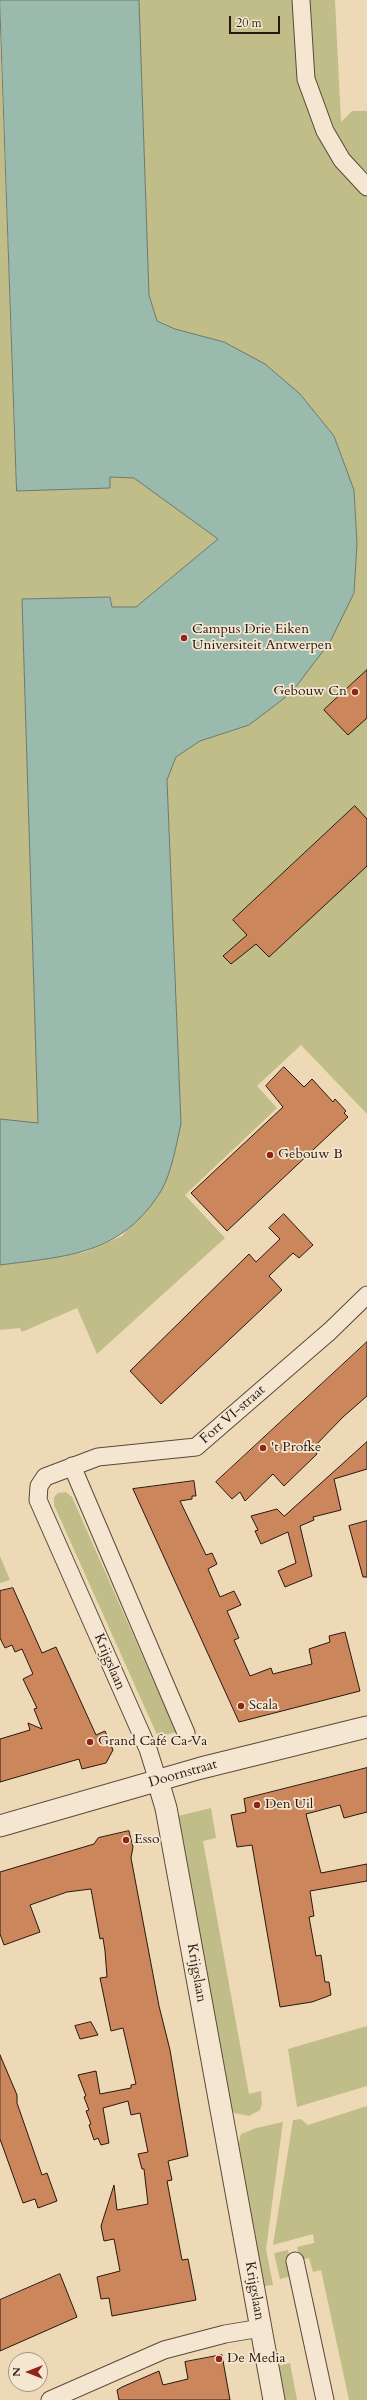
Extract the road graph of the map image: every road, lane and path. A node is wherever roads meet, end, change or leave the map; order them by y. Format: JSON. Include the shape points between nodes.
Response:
{"nodes":[{"id":1,"x":301,"y":0,"type":"edge"},
{"id":2,"x":367,"y":187,"type":"edge"},
{"id":3,"x":367,"y":1295,"type":"edge"},
{"id":4,"x":72,"y":1466,"type":"junction"},
{"id":5,"x":45,"y":1477,"type":"joint"},
{"id":6,"x":367,"y":1727,"type":"edge"},
{"id":7,"x":186,"y":1733,"type":"dead end"},
{"id":8,"x":158,"y":1781,"type":"junction"},
{"id":9,"x":0,"y":1826,"type":"edge"},
{"id":10,"x":295,"y":2260,"type":"dead end"},
{"id":11,"x":261,"y":2328,"type":"junction"},
{"id":12,"x":50,"y":2400,"type":"edge"},
{"id":13,"x":274,"y":2400,"type":"edge"},
{"id":14,"x":325,"y":2400,"type":"edge"}],
"edges":[{"from":1,"to":2,"type":"street","via":[[308,86],[324,131],[342,160]]},
{"from":3,"to":4,"type":"street","name":"Fort VI-straat","via":[[330,1331],[196,1446],[115,1454]]},
{"from":4,"to":5,"type":"street","name":"Fort VI-straat"},
{"from":4,"to":7,"type":"street"},
{"from":5,"to":8,"type":"street","name":"Krijgslaan","via":[[39,1486],[38,1500],[148,1749]]},
{"from":6,"to":8,"type":"street","name":"Doornstraat","via":[[293,1744]]},
{"from":8,"to":9,"type":"street","name":"Doornstraat"},
{"from":8,"to":11,"type":"street","name":"Krijgslaan","via":[[166,1808]]},
{"from":10,"to":14,"type":"street"},
{"from":11,"to":12,"type":"street","via":[[225,2334],[164,2350]]},
{"from":11,"to":13,"type":"street","name":"Krijgslaan"}]}
